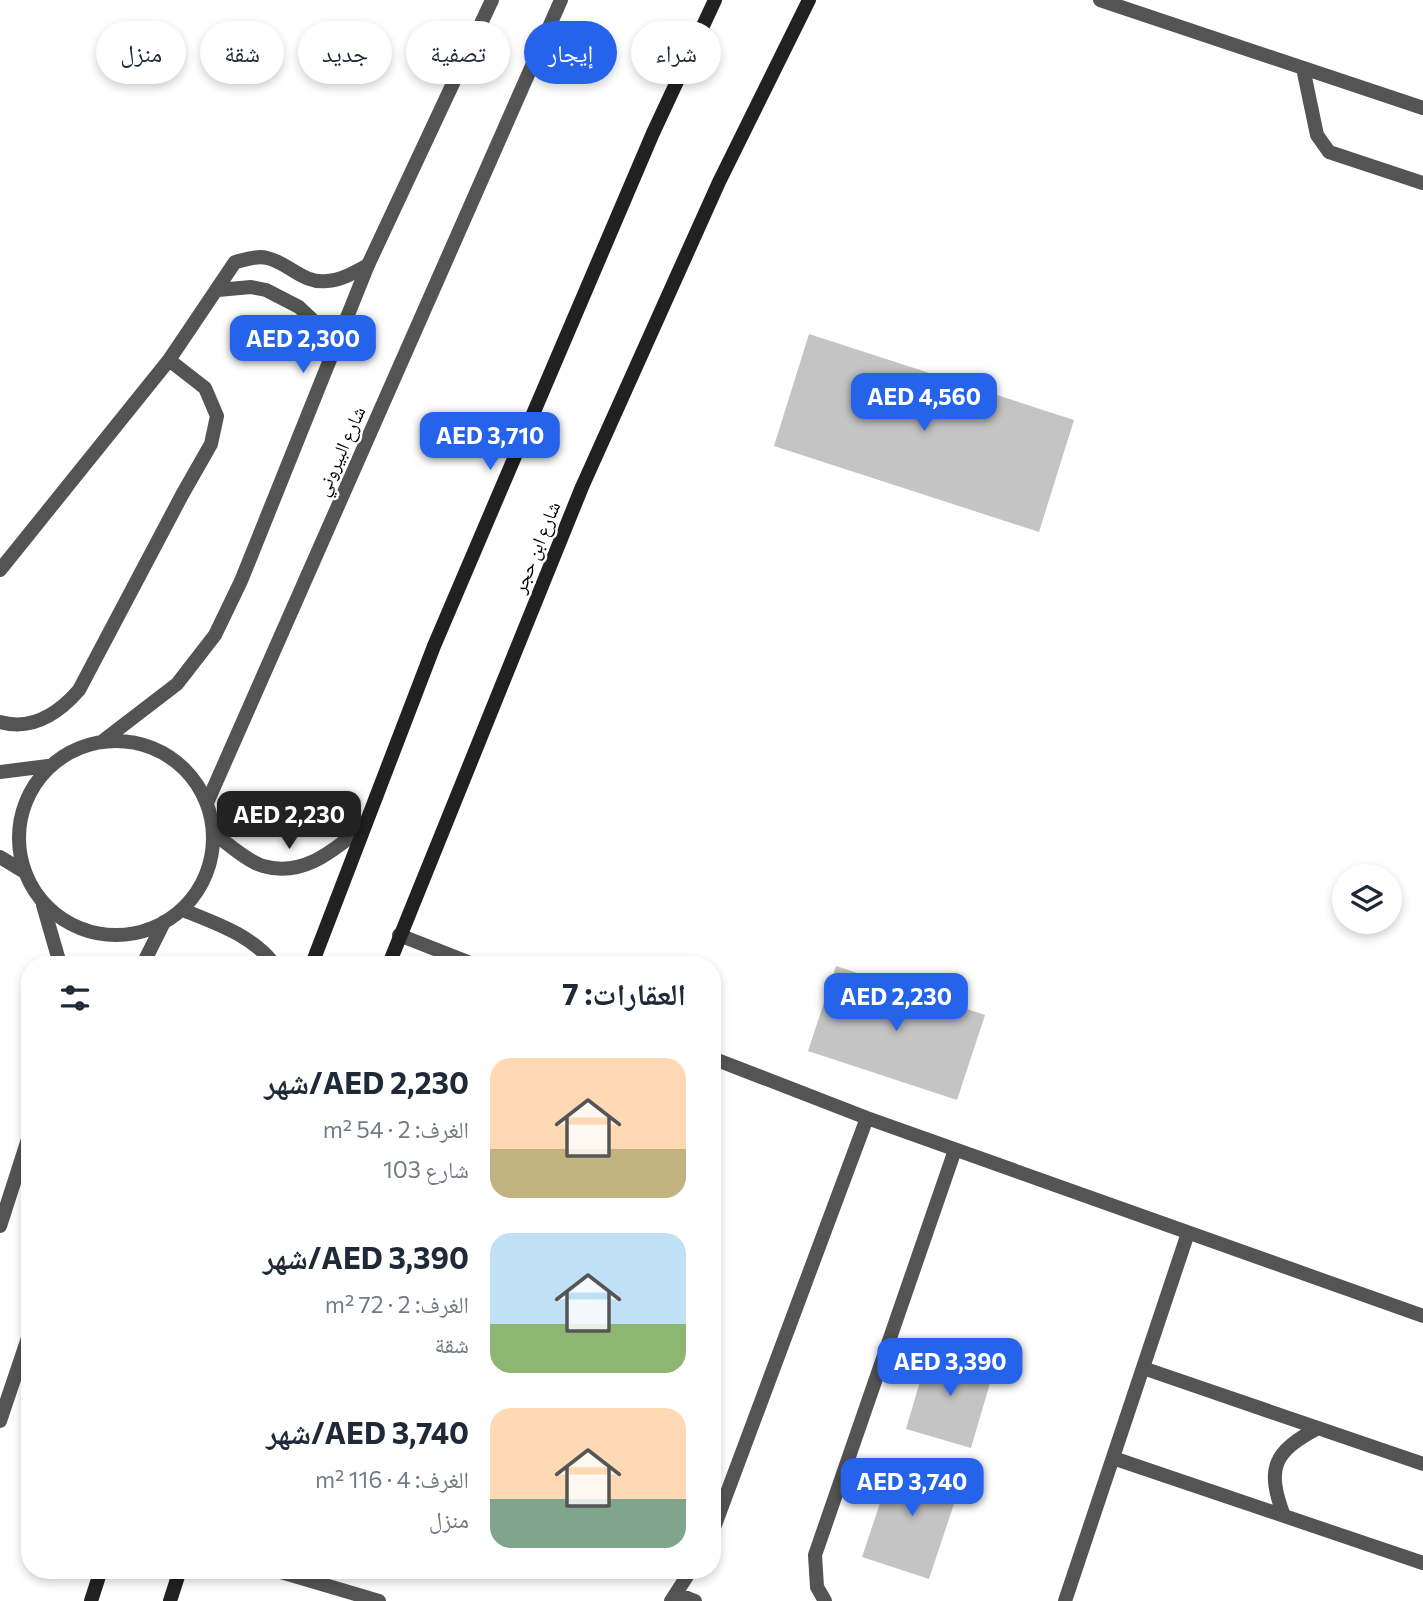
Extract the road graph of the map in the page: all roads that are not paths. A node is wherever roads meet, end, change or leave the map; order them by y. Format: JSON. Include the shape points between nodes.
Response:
{"nodes":[{"id":1,"x":492,"y":0,"type":"edge"},
{"id":2,"x":561,"y":0,"type":"edge"},
{"id":3,"x":715,"y":0,"type":"edge"},
{"id":4,"x":809,"y":0,"type":"edge"},
{"id":5,"x":1100,"y":0,"type":"edge"},
{"id":6,"x":1303,"y":68,"type":"junction"},
{"id":7,"x":1423,"y":108,"type":"edge"},
{"id":8,"x":1423,"y":183,"type":"edge"},
{"id":9,"x":368,"y":265,"type":"junction"},
{"id":10,"x":218,"y":290,"type":"junction"},
{"id":11,"x":331,"y":351,"type":"junction"},
{"id":12,"x":169,"y":360,"type":"junction"},
{"id":13,"x":0,"y":570,"type":"edge"},
{"id":14,"x":0,"y":722,"type":"edge"},
{"id":15,"x":104,"y":740,"type":"junction"},
{"id":16,"x":48,"y":766,"type":"junction"},
{"id":17,"x":0,"y":772,"type":"edge"},
{"id":18,"x":207,"y":803,"type":"junction"},
{"id":19,"x":364,"y":826,"type":"junction"},
{"id":20,"x":213,"y":833,"type":"junction"},
{"id":21,"x":0,"y":857,"type":"edge"},
{"id":22,"x":23,"y":871,"type":"junction"},
{"id":23,"x":43,"y":905,"type":"junction"},
{"id":24,"x":183,"y":910,"type":"junction"},
{"id":25,"x":164,"y":921,"type":"junction"},
{"id":26,"x":399,"y":935,"type":"junction"},
{"id":27,"x":58,"y":956,"type":"edge"},
{"id":28,"x":147,"y":956,"type":"edge"},
{"id":29,"x":267,"y":956,"type":"edge"},
{"id":30,"x":315,"y":956,"type":"edge"},
{"id":31,"x":395,"y":956,"type":"edge"},
{"id":32,"x":453,"y":956,"type":"edge"},
{"id":33,"x":721,"y":1061,"type":"edge"},
{"id":34,"x":867,"y":1118,"type":"junction"},
{"id":35,"x":955,"y":1150,"type":"junction"},
{"id":36,"x":21,"y":1161,"type":"edge"},
{"id":37,"x":0,"y":1226,"type":"edge"},
{"id":38,"x":1188,"y":1233,"type":"junction"},
{"id":39,"x":1423,"y":1316,"type":"edge"},
{"id":40,"x":21,"y":1359,"type":"edge"},
{"id":41,"x":1143,"y":1368,"type":"junction"},
{"id":42,"x":0,"y":1421,"type":"edge"},
{"id":43,"x":1318,"y":1428,"type":"junction"},
{"id":44,"x":1113,"y":1458,"type":"junction"},
{"id":45,"x":1423,"y":1464,"type":"edge"},
{"id":46,"x":721,"y":1509,"type":"edge"},
{"id":47,"x":1284,"y":1516,"type":"junction"},
{"id":48,"x":1423,"y":1563,"type":"edge"},
{"id":49,"x":98,"y":1579,"type":"edge"},
{"id":50,"x":177,"y":1579,"type":"edge"},
{"id":51,"x":304,"y":1579,"type":"edge"},
{"id":52,"x":686,"y":1579,"type":"edge"},
{"id":53,"x":674,"y":1598,"type":"edge"},
{"id":54,"x":91,"y":1601,"type":"edge"},
{"id":55,"x":170,"y":1601,"type":"edge"},
{"id":56,"x":379,"y":1601,"type":"edge"},
{"id":57,"x":695,"y":1601,"type":"edge"},
{"id":58,"x":825,"y":1601,"type":"edge"},
{"id":59,"x":1065,"y":1601,"type":"edge"}],
"edges":[{"from":1,"to":9,"type":"street"},
{"from":2,"to":18,"type":"street","name":"شارع البيروني"},
{"from":3,"to":19,"type":"main road","via":[[653,133],[434,646]]},
{"from":4,"to":26,"type":"main road","name":"شارع ابن حجر","via":[[719,182],[582,487]]},
{"from":5,"to":6,"type":"street"},
{"from":6,"to":7,"type":"street"},
{"from":6,"to":8,"type":"street","via":[[1317,135],[1329,152]]},
{"from":9,"to":10,"type":"street","via":[[326,282],[305,279],[268,258],[253,258],[235,262]]},
{"from":9,"to":11,"type":"street"},
{"from":10,"to":11,"type":"street","via":[[266,290],[299,307],[319,326]]},
{"from":10,"to":12,"type":"street"},
{"from":11,"to":15,"type":"street","via":[[215,635],[177,684]]},
{"from":12,"to":13,"type":"street"},
{"from":12,"to":14,"type":"street","via":[[205,388],[217,416],[211,444],[79,690],[62,709],[36,722],[12,726]]},
{"from":15,"to":16,"type":"street","via":[[74,749]]},
{"from":15,"to":18,"type":"street","via":[[136,742],[166,754],[190,775]]},
{"from":16,"to":17,"type":"street"},
{"from":16,"to":22,"type":"street","via":[[26,797],[18,834]]},
{"from":18,"to":20,"type":"street"},
{"from":19,"to":20,"type":"street","via":[[323,858],[292,869],[262,866]]},
{"from":19,"to":30,"type":"main road"},
{"from":20,"to":24,"type":"street","via":[[211,861]]},
{"from":21,"to":22,"type":"street"},
{"from":22,"to":23,"type":"street"},
{"from":23,"to":25,"type":"street","via":[[74,928],[111,937],[149,931]]},
{"from":23,"to":27,"type":"street"},
{"from":24,"to":25,"type":"street"},
{"from":24,"to":29,"type":"street","via":[[229,929]]},
{"from":25,"to":28,"type":"street"},
{"from":26,"to":31,"type":"main road","name":"شارع ابن حجر"},
{"from":26,"to":32,"type":"street"},
{"from":33,"to":34,"type":"street"},
{"from":34,"to":35,"type":"street"},
{"from":34,"to":46,"type":"street"},
{"from":35,"to":38,"type":"street"},
{"from":35,"to":58,"type":"street","via":[[815,1555],[817,1587]]},
{"from":36,"to":37,"type":"street"},
{"from":38,"to":39,"type":"street"},
{"from":38,"to":41,"type":"street"},
{"from":40,"to":42,"type":"street"},
{"from":41,"to":43,"type":"street"},
{"from":41,"to":44,"type":"street"},
{"from":43,"to":45,"type":"street"},
{"from":43,"to":47,"type":"street","via":[[1294,1441],[1276,1465],[1273,1480]]},
{"from":44,"to":47,"type":"street"},
{"from":44,"to":59,"type":"street"},
{"from":47,"to":48,"type":"street"},
{"from":49,"to":54,"type":"main road"},
{"from":50,"to":55,"type":"main road"},
{"from":51,"to":56,"type":"street"},
{"from":52,"to":53,"type":"street"},
{"from":53,"to":57,"type":"street"}]}
